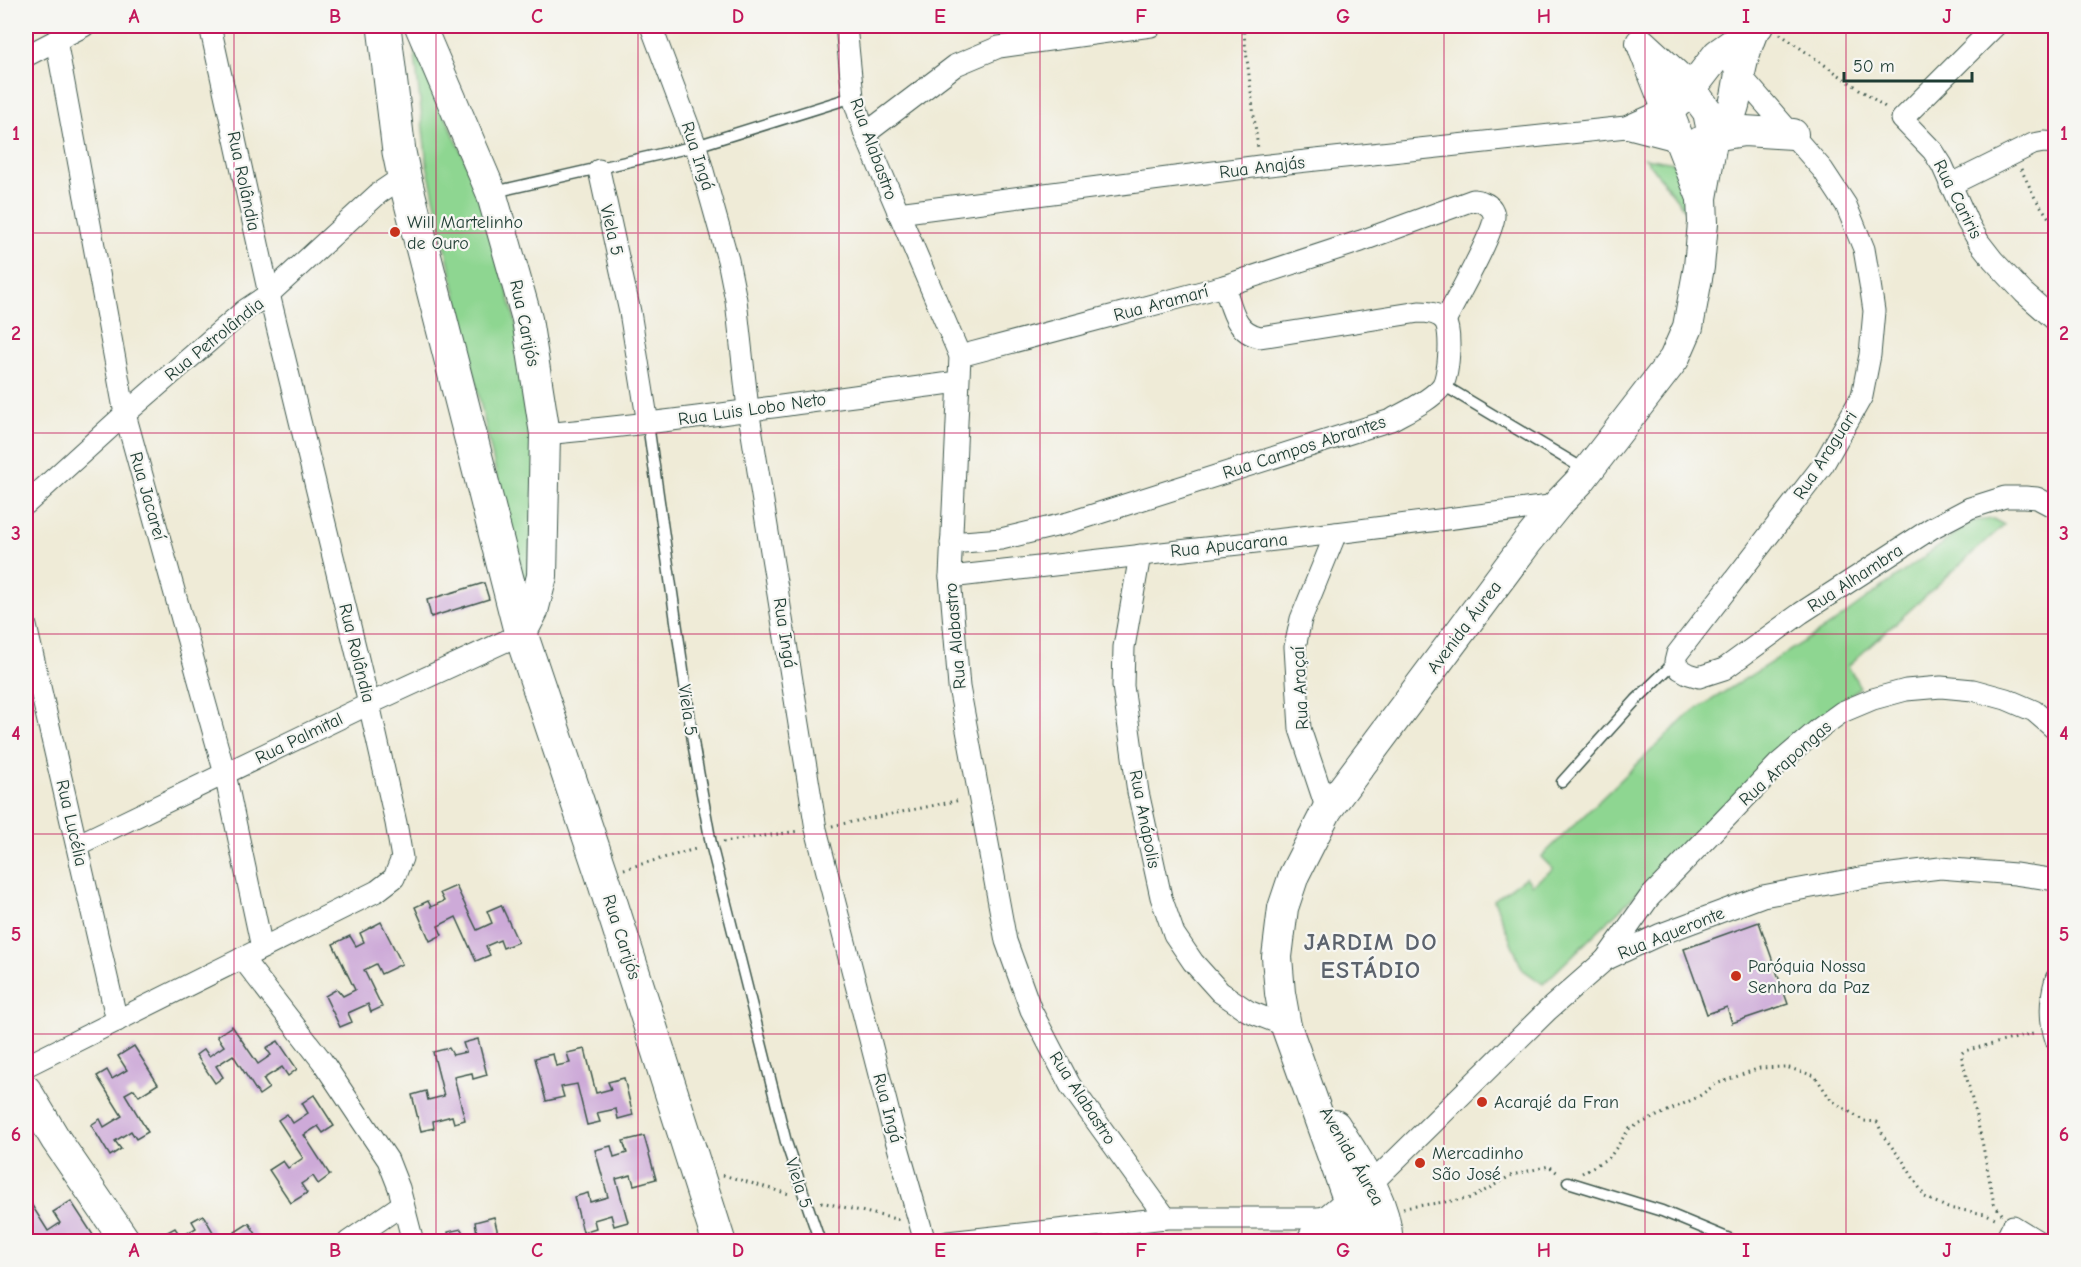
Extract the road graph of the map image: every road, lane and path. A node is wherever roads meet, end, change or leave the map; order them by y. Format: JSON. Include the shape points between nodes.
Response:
{"nodes":[{"id":1,"x":84,"y":26,"type":"edge"},
{"id":2,"x":210,"y":26,"type":"edge"},
{"id":3,"x":384,"y":26,"type":"edge"},
{"id":4,"x":420,"y":26,"type":"edge"},
{"id":5,"x":651,"y":26,"type":"edge"},
{"id":6,"x":846,"y":26,"type":"edge"},
{"id":7,"x":1151,"y":26,"type":"edge"},
{"id":8,"x":1243,"y":26,"type":"edge"},
{"id":9,"x":1995,"y":26,"type":"edge"},
{"id":10,"x":1763,"y":29,"type":"edge"},
{"id":11,"x":1637,"y":34,"type":"edge"},
{"id":12,"x":56,"y":40,"type":"junction"},
{"id":13,"x":1718,"y":54,"type":"junction"},
{"id":14,"x":26,"y":56,"type":"edge"},
{"id":15,"x":1740,"y":74,"type":"junction"},
{"id":16,"x":1691,"y":89,"type":"junction"},
{"id":17,"x":853,"y":97,"type":"junction"},
{"id":18,"x":1666,"y":110,"type":"junction"},
{"id":19,"x":1902,"y":118,"type":"junction"},
{"id":20,"x":1626,"y":128,"type":"junction"},
{"id":21,"x":865,"y":134,"type":"junction"},
{"id":22,"x":1793,"y":134,"type":"junction"},
{"id":23,"x":1713,"y":136,"type":"junction"},
{"id":24,"x":1680,"y":141,"type":"junction"},
{"id":25,"x":2055,"y":143,"type":"edge"},
{"id":26,"x":696,"y":146,"type":"junction"},
{"id":27,"x":2014,"y":153,"type":"junction"},
{"id":28,"x":1260,"y":166,"type":"junction"},
{"id":29,"x":599,"y":170,"type":"junction"},
{"id":30,"x":404,"y":176,"type":"junction"},
{"id":31,"x":1950,"y":185,"type":"junction"},
{"id":32,"x":491,"y":192,"type":"junction"},
{"id":33,"x":1702,"y":198,"type":"junction"},
{"id":34,"x":898,"y":213,"type":"junction"},
{"id":35,"x":2055,"y":228,"type":"edge"},
{"id":36,"x":1224,"y":286,"type":"junction"},
{"id":37,"x":269,"y":294,"type":"junction"},
{"id":38,"x":1445,"y":321,"type":"junction"},
{"id":39,"x":2055,"y":321,"type":"edge"},
{"id":40,"x":960,"y":356,"type":"junction"},
{"id":41,"x":958,"y":382,"type":"junction"},
{"id":42,"x":1443,"y":385,"type":"junction"},
{"id":43,"x":748,"y":409,"type":"junction"},
{"id":44,"x":125,"y":414,"type":"junction"},
{"id":45,"x":648,"y":424,"type":"junction"},
{"id":46,"x":545,"y":434,"type":"junction"},
{"id":47,"x":1588,"y":471,"type":"junction"},
{"id":48,"x":26,"y":504,"type":"edge"},
{"id":49,"x":1557,"y":505,"type":"junction"},
{"id":50,"x":2055,"y":508,"type":"edge"},
{"id":51,"x":1507,"y":510,"type":"junction"},
{"id":52,"x":1336,"y":533,"type":"junction"},
{"id":53,"x":1528,"y":541,"type":"junction"},
{"id":54,"x":951,"y":543,"type":"junction"},
{"id":55,"x":1140,"y":555,"type":"junction"},
{"id":56,"x":950,"y":577,"type":"junction"},
{"id":57,"x":26,"y":626,"type":"edge"},
{"id":58,"x":521,"y":634,"type":"junction"},
{"id":59,"x":1676,"y":658,"type":"junction"},
{"id":60,"x":369,"y":704,"type":"junction"},
{"id":61,"x":2055,"y":730,"type":"edge"},
{"id":62,"x":225,"y":774,"type":"junction"},
{"id":63,"x":1562,"y":782,"type":"dead end"},
{"id":64,"x":979,"y":796,"type":"junction"},
{"id":65,"x":1327,"y":810,"type":"junction"},
{"id":66,"x":816,"y":829,"type":"junction"},
{"id":67,"x":711,"y":844,"type":"junction"},
{"id":68,"x":77,"y":845,"type":"junction"},
{"id":69,"x":602,"y":875,"type":"junction"},
{"id":70,"x":2055,"y":880,"type":"edge"},
{"id":71,"x":262,"y":948,"type":"junction"},
{"id":72,"x":242,"y":958,"type":"junction"},
{"id":73,"x":1605,"y":960,"type":"junction"},
{"id":74,"x":2055,"y":979,"type":"edge"},
{"id":75,"x":117,"y":1021,"type":"junction"},
{"id":76,"x":1286,"y":1026,"type":"junction"},
{"id":77,"x":2054,"y":1035,"type":"edge"},
{"id":78,"x":26,"y":1066,"type":"edge"},
{"id":79,"x":26,"y":1090,"type":"edge"},
{"id":80,"x":1568,"y":1182,"type":"junction"},
{"id":81,"x":1360,"y":1192,"type":"junction"},
{"id":82,"x":403,"y":1204,"type":"junction"},
{"id":83,"x":1384,"y":1211,"type":"junction"},
{"id":84,"x":1166,"y":1218,"type":"junction"},
{"id":85,"x":1322,"y":1218,"type":"junction"},
{"id":86,"x":2009,"y":1234,"type":"edge"},
{"id":87,"x":1376,"y":1240,"type":"edge"},
{"id":88,"x":126,"y":1242,"type":"edge"},
{"id":89,"x":348,"y":1242,"type":"edge"},
{"id":90,"x":413,"y":1242,"type":"edge"},
{"id":91,"x":719,"y":1242,"type":"edge"},
{"id":92,"x":820,"y":1242,"type":"edge"},
{"id":93,"x":925,"y":1242,"type":"edge"},
{"id":94,"x":948,"y":1242,"type":"edge"},
{"id":95,"x":1306,"y":1242,"type":"edge"},
{"id":96,"x":1737,"y":1242,"type":"edge"},
{"id":97,"x":2039,"y":1242,"type":"edge"}],
"edges":[{"from":1,"to":12,"type":"street"},
{"from":2,"to":37,"type":"street","name":"Rua Rolândia"},
{"from":3,"to":30,"type":"main road","name":"Rua Carijós"},
{"from":4,"to":32,"type":"street","name":"Rua Carijós"},
{"from":5,"to":26,"type":"street","name":"Rua Ingá"},
{"from":6,"to":17,"type":"street","name":"Rua Alabastro"},
{"from":7,"to":21,"type":"street","via":[[999,47],[956,65]]},
{"from":8,"to":28,"type":"path"},
{"from":9,"to":19,"type":"street"},
{"from":10,"to":13,"type":"street"},
{"from":10,"to":15,"type":"street","name":"Avenida Áurea"},
{"from":10,"to":19,"type":"path"},
{"from":11,"to":16,"type":"street","name":"Avenida Áurea"},
{"from":11,"to":18,"type":"street","name":"Avenida Áurea"},
{"from":12,"to":14,"type":"street"},
{"from":12,"to":44,"type":"street","name":"Rua Jacareí"},
{"from":13,"to":15,"type":"street","name":"Rua Araguari"},
{"from":13,"to":16,"type":"street"},
{"from":15,"to":22,"type":"street","name":"Rua Araguari"},
{"from":15,"to":23,"type":"street","name":"Avenida Áurea","via":[[1738,95],[1728,122]]},
{"from":16,"to":18,"type":"street"},
{"from":16,"to":23,"type":"street","name":"Avenida Áurea","via":[[1708,111]]},
{"from":17,"to":21,"type":"street","name":"Rua Alabastro"},
{"from":17,"to":26,"type":"lane"},
{"from":18,"to":20,"type":"street","name":"Rua Anajás"},
{"from":18,"to":24,"type":"street","name":"Avenida Áurea"},
{"from":19,"to":31,"type":"street","name":"Rua Cariris","via":[[1933,151]]},
{"from":20,"to":24,"type":"street","name":"Rua Anajás"},
{"from":20,"to":28,"type":"street","name":"Rua Anajás"},
{"from":21,"to":34,"type":"street","name":"Rua Alabastro"},
{"from":22,"to":23,"type":"street","via":[[1760,130]]},
{"from":22,"to":59,"type":"street","name":"Rua Araguari","via":[[1846,204],[1864,249],[1874,311],[1862,396],[1823,465]]},
{"from":23,"to":24,"type":"street","via":[[1699,142]]},
{"from":23,"to":33,"type":"street","name":"Avenida Áurea"},
{"from":24,"to":33,"type":"street","name":"Avenida Áurea"},
{"from":25,"to":27,"type":"street","via":[[2033,144]]},
{"from":26,"to":29,"type":"lane"},
{"from":26,"to":43,"type":"street","name":"Rua Ingá","via":[[736,300]]},
{"from":27,"to":31,"type":"street"},
{"from":27,"to":35,"type":"path"},
{"from":28,"to":34,"type":"street","name":"Rua Anajás"},
{"from":29,"to":32,"type":"lane"},
{"from":29,"to":45,"type":"street","name":"Viela 5","via":[[630,312]]},
{"from":30,"to":37,"type":"street","name":"Rua Petrolândia","via":[[379,193]]},
{"from":30,"to":58,"type":"main road","name":"Rua Carijós"},
{"from":31,"to":39,"type":"street","name":"Rua Cariris","via":[[1966,221],[1993,260]]},
{"from":32,"to":46,"type":"street","name":"Rua Carijós","via":[[527,320]]},
{"from":33,"to":47,"type":"street","name":"Avenida Áurea","via":[[1701,245],[1688,327],[1674,359]]},
{"from":34,"to":40,"type":"street","name":"Rua Alabastro"},
{"from":36,"to":38,"type":"street","via":[[1242,330],[1260,337],[1419,312],[1437,315]]},
{"from":36,"to":38,"type":"street","name":"Rua Aramarí","via":[[1473,200],[1483,201],[1494,217]]},
{"from":36,"to":40,"type":"street","name":"Rua Aramarí"},
{"from":37,"to":44,"type":"street","name":"Rua Petrolândia","via":[[245,310]]},
{"from":37,"to":60,"type":"street","name":"Rua Rolândia"},
{"from":38,"to":42,"type":"street","via":[[1449,353]]},
{"from":40,"to":41,"type":"street","name":"Rua Alabastro"},
{"from":41,"to":43,"type":"street","name":"Rua Luis Lobo Neto"},
{"from":41,"to":54,"type":"street","name":"Rua Alabastro"},
{"from":42,"to":47,"type":"lane"},
{"from":42,"to":54,"type":"street","name":"Rua Campos Abrantes","via":[[1390,420],[1068,523],[1001,539]]},
{"from":43,"to":45,"type":"street","name":"Rua Luis Lobo Neto"},
{"from":43,"to":66,"type":"street","name":"Rua Ingá"},
{"from":44,"to":48,"type":"street","name":"Rua Petrolândia"},
{"from":44,"to":62,"type":"street","name":"Rua Jacareí"},
{"from":45,"to":46,"type":"street","name":"Rua Luis Lobo Neto"},
{"from":45,"to":67,"type":"lane","name":"Viela 5"},
{"from":46,"to":58,"type":"street","name":"Rua Carijós","via":[[542,576],[533,611]]},
{"from":47,"to":49,"type":"street","name":"Avenida Áurea"},
{"from":49,"to":51,"type":"street","name":"Rua Apucarana"},
{"from":49,"to":53,"type":"street","name":"Avenida Áurea"},
{"from":50,"to":59,"type":"street","name":"Rua Alhambra","via":[[2025,496],[2005,497],[1970,508],[1932,528],[1801,613],[1724,669],[1698,677],[1680,669]]},
{"from":51,"to":52,"type":"street","name":"Rua Apucarana"},
{"from":51,"to":53,"type":"street"},
{"from":52,"to":55,"type":"street","name":"Rua Apucarana"},
{"from":52,"to":65,"type":"street","name":"Rua Araçaí","via":[[1301,619],[1295,647],[1300,729]]},
{"from":53,"to":65,"type":"street","name":"Avenida Áurea"},
{"from":54,"to":56,"type":"street","name":"Rua Alabastro"},
{"from":55,"to":56,"type":"street","name":"Rua Apucarana"},
{"from":55,"to":76,"type":"street","name":"Rua Anápolis","via":[[1124,647],[1123,686],[1138,792],[1161,897],[1174,934],[1220,992],[1248,1011]]},
{"from":56,"to":64,"type":"street","name":"Rua Alabastro","via":[[959,687]]},
{"from":57,"to":68,"type":"street","name":"Rua Lucélia"},
{"from":58,"to":60,"type":"street","name":"Rua Palmital"},
{"from":58,"to":69,"type":"main road","name":"Rua Carijós"},
{"from":59,"to":63,"type":"lane"},
{"from":60,"to":62,"type":"street","name":"Rua Palmital"},
{"from":60,"to":71,"type":"street","name":"Rua Rolândia","via":[[396,823],[402,858],[399,868],[394,878],[377,891]]},
{"from":61,"to":73,"type":"street","name":"Rua Arapongas","via":[[2034,711],[2006,699],[1941,687],[1906,690],[1842,712],[1778,764],[1649,898]]},
{"from":62,"to":68,"type":"street","name":"Rua Palmital"},
{"from":62,"to":71,"type":"street","name":"Rua Jacareí"},
{"from":64,"to":66,"type":"path"},
{"from":64,"to":84,"type":"street","name":"Rua Alabastro","via":[[1006,941],[1031,1011],[1070,1085]]},
{"from":65,"to":76,"type":"street","name":"Avenida Áurea","via":[[1294,875],[1283,908],[1277,957]]},
{"from":66,"to":67,"type":"path"},
{"from":66,"to":93,"type":"street","name":"Rua Ingá"},
{"from":67,"to":69,"type":"path"},
{"from":67,"to":92,"type":"lane","name":"Viela 5","via":[[786,1142]]},
{"from":68,"to":75,"type":"street","name":"Rua Lucélia"},
{"from":69,"to":91,"type":"main road","name":"Rua Carijós"},
{"from":70,"to":73,"type":"street","name":"Rua Aqueronte","via":[[1940,868],[1860,878],[1763,896],[1661,934]]},
{"from":71,"to":72,"type":"street","name":"Rua Rolândia"},
{"from":72,"to":75,"type":"street","name":"Rua Rolândia"},
{"from":72,"to":82,"type":"street","via":[[372,1133],[393,1170]]},
{"from":73,"to":81,"type":"street","name":"Rua Aqueronte"},
{"from":74,"to":77,"type":"street","via":[[2051,996]]},
{"from":75,"to":78,"type":"street","name":"Rua Rolândia"},
{"from":76,"to":81,"type":"street","name":"Avenida Áurea","via":[[1303,1074]]},
{"from":77,"to":86,"type":"path","via":[[1961,1054],[1994,1204]]},
{"from":79,"to":88,"type":"street"},
{"from":80,"to":83,"type":"path","via":[[1549,1166],[1512,1175],[1472,1198]]},
{"from":80,"to":86,"type":"path","via":[[1610,1157],[1629,1129],[1716,1084],[1760,1068],[1786,1067],[1815,1076],[1831,1100],[1863,1121],[1877,1122],[1925,1197],[1948,1208],[1986,1214]]},
{"from":80,"to":96,"type":"lane","via":[[1662,1211]]},
{"from":81,"to":83,"type":"street","name":"Avenida Áurea"},
{"from":81,"to":85,"type":"street","name":"Rua Aqueronte"},
{"from":81,"to":87,"type":"street","name":"Avenida Áurea"},
{"from":82,"to":89,"type":"street"},
{"from":82,"to":90,"type":"street"},
{"from":83,"to":87,"type":"street","name":"Avenida Áurea"},
{"from":84,"to":85,"type":"street"},
{"from":84,"to":94,"type":"street"},
{"from":85,"to":87,"type":"street"},
{"from":85,"to":95,"type":"street"},
{"from":86,"to":97,"type":"street"}]}
